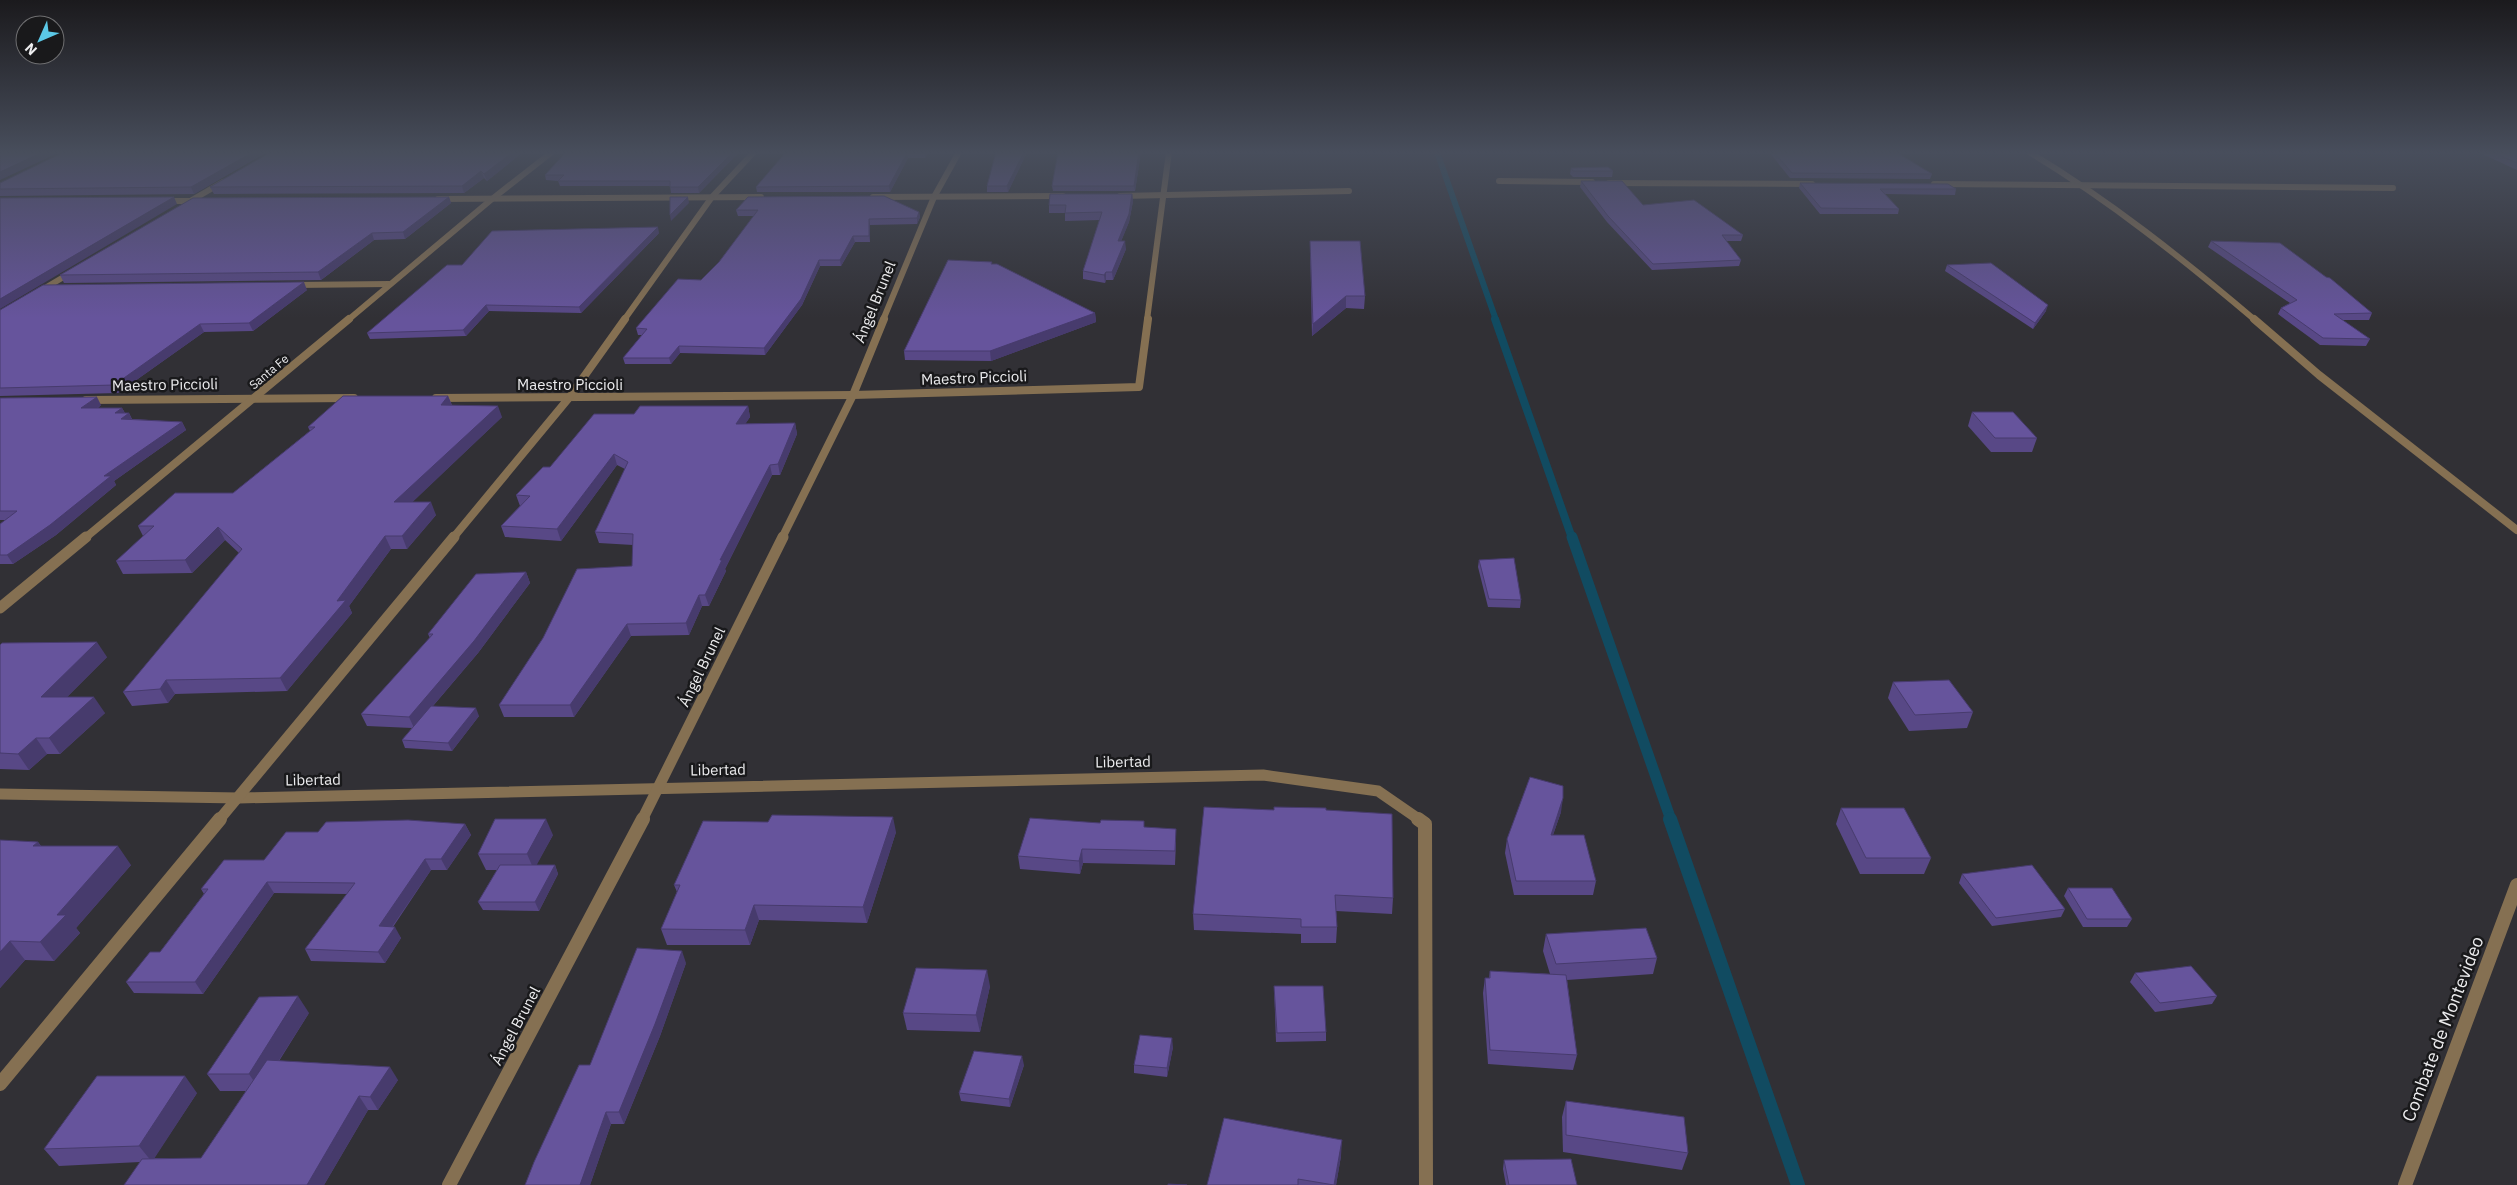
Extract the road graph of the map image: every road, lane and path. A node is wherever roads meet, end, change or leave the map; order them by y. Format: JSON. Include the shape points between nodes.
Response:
{"nodes":[{"id":1,"x":180,"y":207,"type":"edge"},
{"id":2,"x":482,"y":207,"type":"edge"},
{"id":3,"x":705,"y":207,"type":"edge"},
{"id":4,"x":929,"y":207,"type":"edge"},
{"id":5,"x":1161,"y":207,"type":"edge"},
{"id":6,"x":2113,"y":207,"type":"edge"},
{"id":7,"x":174,"y":211,"type":"edge"},
{"id":8,"x":80,"y":267,"type":"edge"},
{"id":9,"x":389,"y":284,"type":"junction"},
{"id":10,"x":281,"y":286,"type":"edge"},
{"id":11,"x":45,"y":288,"type":"junction"},
{"id":12,"x":65,"y":288,"type":"edge"},
{"id":13,"x":30,"y":297,"type":"edge"},
{"id":14,"x":853,"y":395,"type":"junction"},
{"id":15,"x":257,"y":397,"type":"junction"},
{"id":16,"x":364,"y":398,"type":"edge"},
{"id":17,"x":423,"y":398,"type":"edge"},
{"id":18,"x":568,"y":399,"type":"junction"},
{"id":19,"x":79,"y":400,"type":"edge"},
{"id":20,"x":2517,"y":530,"type":"edge"},
{"id":21,"x":0,"y":608,"type":"edge"},
{"id":22,"x":660,"y":787,"type":"junction"},
{"id":23,"x":0,"y":794,"type":"edge"},
{"id":24,"x":239,"y":798,"type":"junction"},
{"id":25,"x":2517,"y":886,"type":"edge"},
{"id":26,"x":0,"y":1084,"type":"edge"},
{"id":27,"x":449,"y":1185,"type":"edge"},
{"id":28,"x":1426,"y":1185,"type":"edge"},
{"id":29,"x":2405,"y":1185,"type":"edge"}],
"edges":[{"from":1,"to":7,"type":"street"},
{"from":2,"to":9,"type":"street","name":"Santa Fe"},
{"from":3,"to":18,"type":"street"},
{"from":4,"to":14,"type":"street","name":"Ángel Brunel"},
{"from":5,"to":14,"type":"street","name":"Maestro Piccioli","via":[[1139,386]]},
{"from":6,"to":20,"type":"street","via":[[2176,254],[2319,375]]},
{"from":8,"to":11,"type":"street"},
{"from":9,"to":10,"type":"street"},
{"from":9,"to":15,"type":"street","name":"Santa Fe"},
{"from":11,"to":12,"type":"street"},
{"from":11,"to":13,"type":"street"},
{"from":14,"to":18,"type":"street","name":"Maestro Piccioli"},
{"from":14,"to":22,"type":"street","name":"Ángel Brunel"},
{"from":15,"to":16,"type":"street","name":"Maestro Piccioli"},
{"from":15,"to":19,"type":"street","name":"Maestro Piccioli"},
{"from":15,"to":21,"type":"street","name":"Santa Fe"},
{"from":17,"to":18,"type":"street","name":"Maestro Piccioli"},
{"from":18,"to":24,"type":"street"},
{"from":22,"to":24,"type":"street","name":"Libertad"},
{"from":22,"to":27,"type":"street","name":"Ángel Brunel"},
{"from":22,"to":28,"type":"street","name":"Libertad","via":[[1263,775],[1378,791],[1425,824]]},
{"from":23,"to":24,"type":"street","name":"Libertad"},
{"from":24,"to":26,"type":"street"},
{"from":25,"to":29,"type":"street","name":"Combate de Montevideo"}]}
